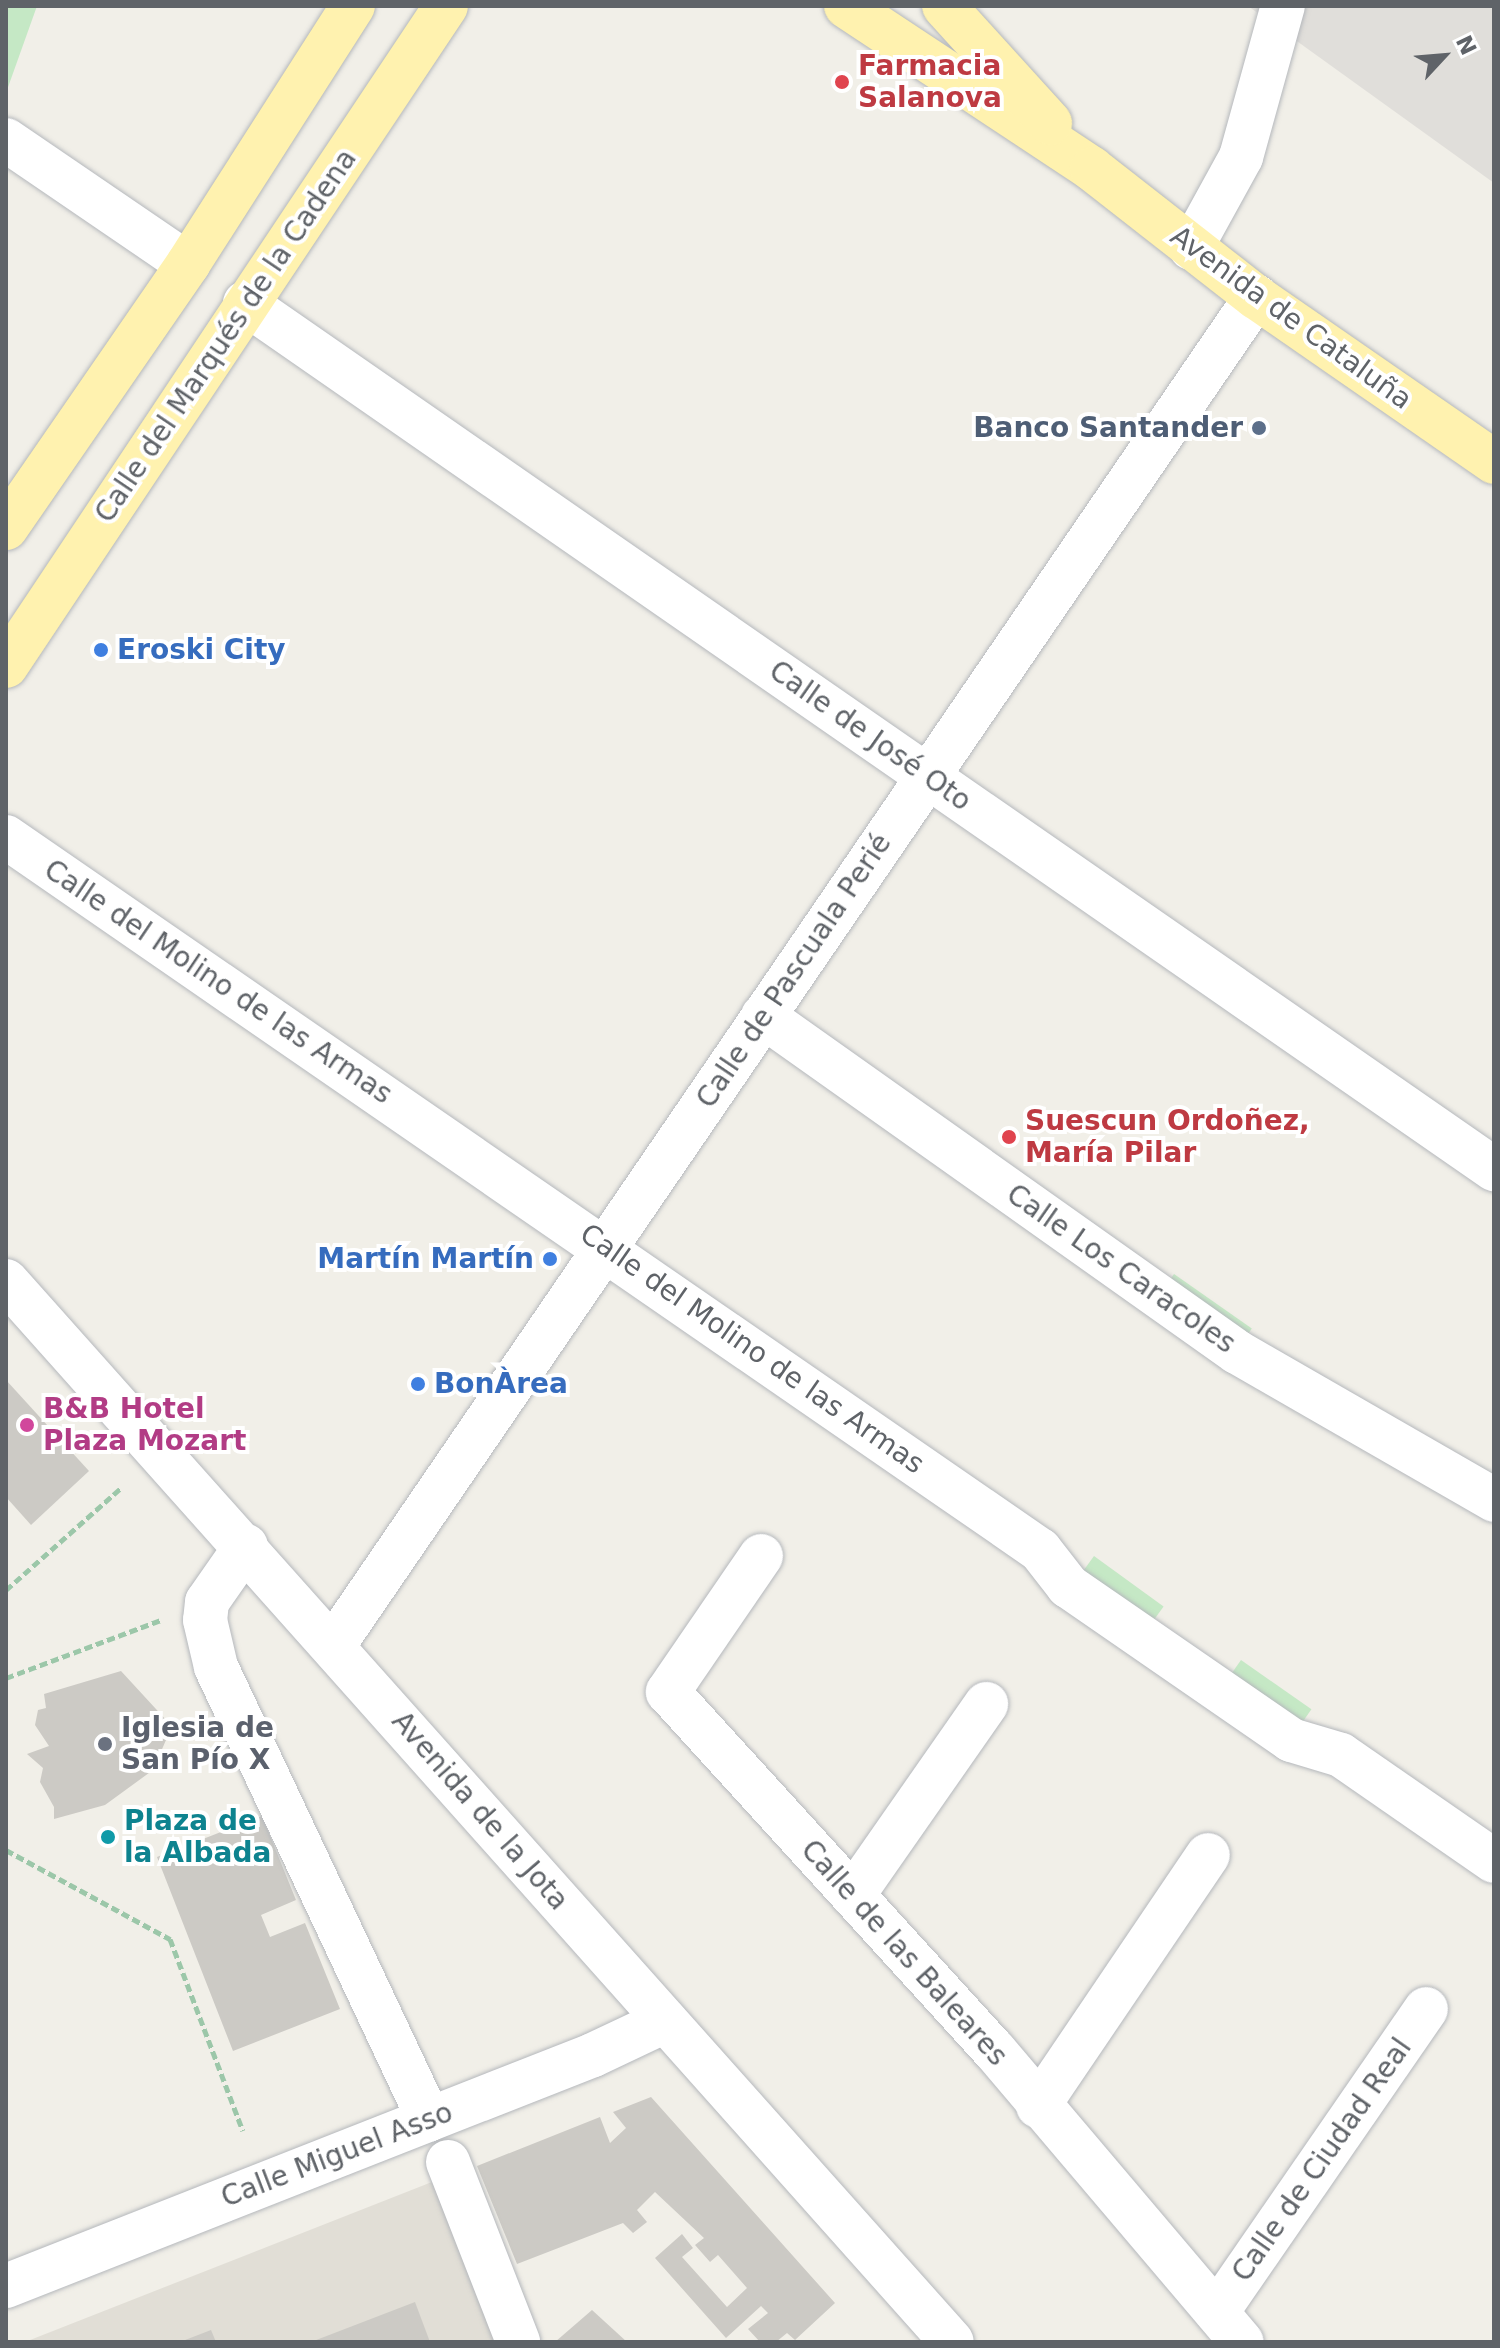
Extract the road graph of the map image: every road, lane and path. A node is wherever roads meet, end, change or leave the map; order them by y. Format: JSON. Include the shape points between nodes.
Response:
{"nodes":[{"id":1,"x":353,"y":6,"type":"edge"},
{"id":2,"x":446,"y":6,"type":"edge"},
{"id":3,"x":846,"y":6,"type":"edge"},
{"id":4,"x":944,"y":6,"type":"edge"},
{"id":5,"x":1283,"y":6,"type":"edge"},
{"id":6,"x":6,"y":140,"type":"edge"},
{"id":7,"x":1092,"y":169,"type":"junction"},
{"id":8,"x":1191,"y":248,"type":"junction"},
{"id":9,"x":188,"y":264,"type":"junction"},
{"id":10,"x":1256,"y":297,"type":"junction"},
{"id":11,"x":245,"y":303,"type":"junction"},
{"id":12,"x":1494,"y":462,"type":"edge"},
{"id":13,"x":6,"y":528,"type":"edge"},
{"id":14,"x":6,"y":666,"type":"edge"},
{"id":15,"x":928,"y":776,"type":"junction"},
{"id":16,"x":6,"y":837,"type":"edge"},
{"id":17,"x":763,"y":1016,"type":"junction"},
{"id":18,"x":1494,"y":1169,"type":"edge"},
{"id":19,"x":605,"y":1247,"type":"junction"},
{"id":20,"x":6,"y":1281,"type":"edge"},
{"id":21,"x":121,"y":1488,"type":"dead end"},
{"id":22,"x":1494,"y":1500,"type":"edge"},
{"id":23,"x":246,"y":1546,"type":"junction"},
{"id":24,"x":761,"y":1556,"type":"dead end"},
{"id":25,"x":6,"y":1590,"type":"edge"},
{"id":26,"x":175,"y":1616,"type":"dead end"},
{"id":27,"x":333,"y":1646,"type":"junction"},
{"id":28,"x":6,"y":1678,"type":"edge"},
{"id":29,"x":986,"y":1704,"type":"dead end"},
{"id":30,"x":6,"y":1850,"type":"edge"},
{"id":31,"x":1208,"y":1855,"type":"dead end"},
{"id":32,"x":1494,"y":1861,"type":"edge"},
{"id":33,"x":853,"y":1895,"type":"junction"},
{"id":34,"x":1426,"y":2009,"type":"dead end"},
{"id":35,"x":665,"y":2021,"type":"junction"},
{"id":36,"x":1038,"y":2106,"type":"junction"},
{"id":37,"x":429,"y":2119,"type":"junction"},
{"id":38,"x":243,"y":2131,"type":"dead end"},
{"id":39,"x":448,"y":2162,"type":"dead end"},
{"id":40,"x":6,"y":2286,"type":"edge"},
{"id":41,"x":1230,"y":2327,"type":"edge"},
{"id":42,"x":518,"y":2342,"type":"edge"},
{"id":43,"x":952,"y":2342,"type":"edge"}],
"edges":[{"from":1,"to":9,"type":"main road"},
{"from":2,"to":11,"type":"main road","name":"Calle del Marqués de la Cadena"},
{"from":3,"to":7,"type":"main road","name":"Avenida de Cataluña"},
{"from":4,"to":7,"type":"main road","name":"Avenida de Cataluña"},
{"from":5,"to":8,"type":"street","via":[[1241,157]]},
{"from":6,"to":9,"type":"street"},
{"from":7,"to":8,"type":"main road","name":"Avenida de Cataluña"},
{"from":8,"to":10,"type":"main road","name":"Avenida de Cataluña"},
{"from":9,"to":13,"type":"main road"},
{"from":10,"to":12,"type":"main road","name":"Avenida de Cataluña"},
{"from":10,"to":15,"type":"street","name":"Calle de Pascuala Perié"},
{"from":11,"to":14,"type":"main road","name":"Calle del Marqués de la Cadena"},
{"from":11,"to":15,"type":"street","name":"Calle de José Oto"},
{"from":15,"to":17,"type":"street","name":"Calle de Pascuala Perié"},
{"from":15,"to":18,"type":"street","name":"Calle de José Oto"},
{"from":16,"to":19,"type":"street","name":"Calle del Molino de las Armas"},
{"from":17,"to":19,"type":"street","name":"Calle de Pascuala Perié"},
{"from":17,"to":22,"type":"street","name":"Calle Los Caracoles","via":[[1237,1352]]},
{"from":19,"to":27,"type":"street","name":"Calle de Pascuala Perié"},
{"from":19,"to":32,"type":"street","name":"Calle del Molino de las Armas","via":[[1040,1550],[1068,1586],[1278,1731],[1341,1755]]},
{"from":20,"to":23,"type":"street","name":"Avenida de la Jota"},
{"from":21,"to":25,"type":"path"},
{"from":23,"to":27,"type":"street","name":"Avenida de la Jota"},
{"from":23,"to":37,"type":"street","via":[[207,1602],[205,1620],[216,1667]]},
{"from":24,"to":33,"type":"street","name":"Calle de las Baleares","via":[[668,1692]]},
{"from":26,"to":28,"type":"path"},
{"from":27,"to":35,"type":"street","name":"Avenida de la Jota"},
{"from":29,"to":33,"type":"street"},
{"from":30,"to":38,"type":"path","via":[[170,1939]]},
{"from":31,"to":36,"type":"street"},
{"from":33,"to":36,"type":"street","name":"Calle de las Baleares"},
{"from":34,"to":41,"type":"street","name":"Calle de Ciudad Real"},
{"from":35,"to":37,"type":"street","name":"Calle Miguel Asso","via":[[602,2052]]},
{"from":35,"to":43,"type":"street","name":"Avenida de la Jota"},
{"from":36,"to":41,"type":"street","name":"Calle de las Baleares"},
{"from":37,"to":40,"type":"street","name":"Calle Miguel Asso"},
{"from":39,"to":42,"type":"street"}]}
